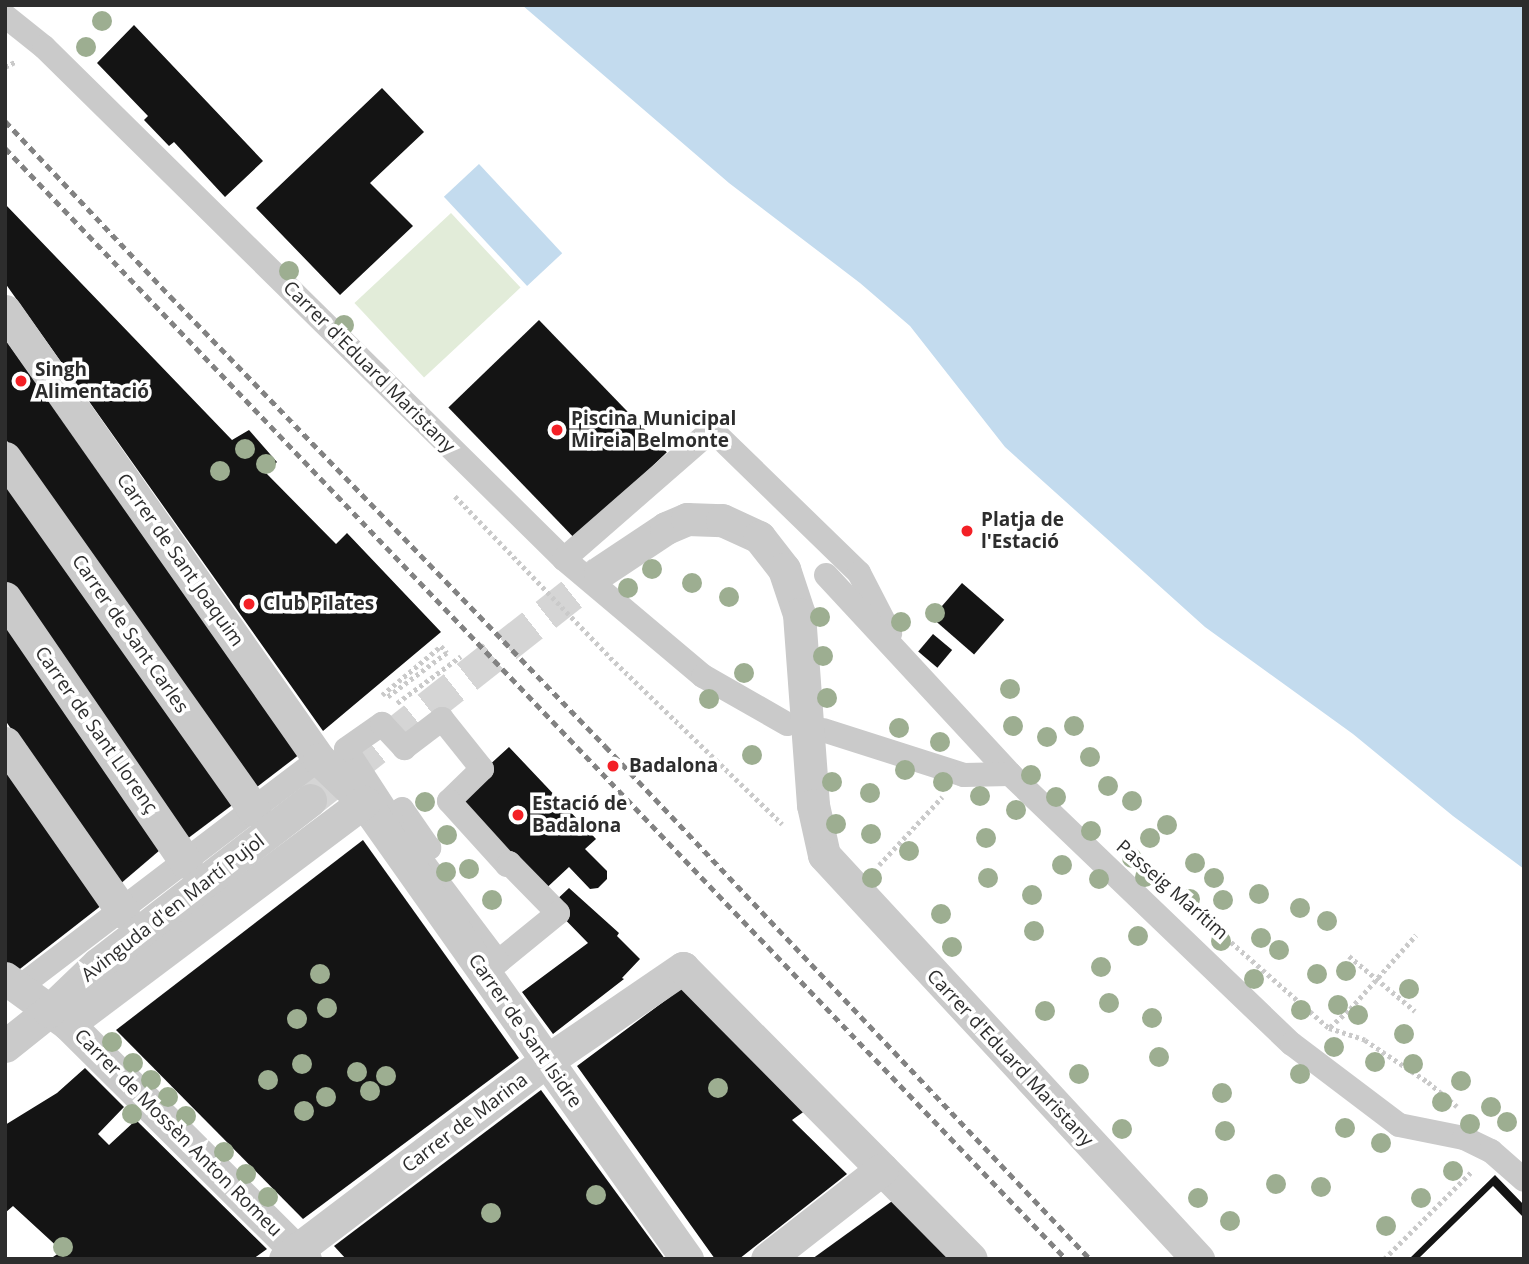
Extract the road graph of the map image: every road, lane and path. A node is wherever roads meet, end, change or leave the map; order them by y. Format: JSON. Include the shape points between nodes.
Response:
{"nodes":[{"id":1,"x":5,"y":16,"type":"edge"},
{"id":2,"x":5,"y":311,"type":"edge"},
{"id":3,"x":5,"y":458,"type":"edge"},
{"id":4,"x":564,"y":559,"type":"junction"},
{"id":5,"x":600,"y":572,"type":"tunnel mouth"},
{"id":6,"x":826,"y":575,"type":"dead end"},
{"id":7,"x":5,"y":598,"type":"edge"},
{"id":8,"x":447,"y":653,"type":"dead end"},
{"id":9,"x":461,"y":656,"type":"dead end"},
{"id":10,"x":905,"y":663,"type":"junction"},
{"id":11,"x":382,"y":702,"type":"dead end"},
{"id":12,"x":386,"y":711,"type":"dead end"},
{"id":13,"x":788,"y":724,"type":"dead end"},
{"id":14,"x":823,"y":730,"type":"dead end"},
{"id":15,"x":5,"y":743,"type":"edge"},
{"id":16,"x":319,"y":759,"type":"junction"},
{"id":17,"x":1010,"y":774,"type":"junction"},
{"id":18,"x":964,"y":775,"type":"junction"},
{"id":19,"x":745,"y":791,"type":"dead end"},
{"id":20,"x":310,"y":800,"type":"tunnel mouth"},
{"id":21,"x":364,"y":802,"type":"junction"},
{"id":22,"x":254,"y":810,"type":"junction"},
{"id":23,"x":789,"y":830,"type":"dead end"},
{"id":24,"x":906,"y":834,"type":"dead end"},
{"id":25,"x":187,"y":862,"type":"junction"},
{"id":26,"x":540,"y":894,"type":"joint"},
{"id":27,"x":123,"y":912,"type":"junction"},
{"id":28,"x":1416,"y":935,"type":"dead end"},
{"id":29,"x":1227,"y":938,"type":"dead end"},
{"id":30,"x":1349,"y":956,"type":"dead end"},
{"id":31,"x":1377,"y":980,"type":"junction"},
{"id":32,"x":11,"y":984,"type":"edge"},
{"id":33,"x":1415,"y":1011,"type":"dead end"},
{"id":34,"x":59,"y":1017,"type":"junction"},
{"id":35,"x":1329,"y":1028,"type":"junction"},
{"id":36,"x":5,"y":1046,"type":"edge"},
{"id":37,"x":545,"y":1062,"type":"junction"},
{"id":38,"x":1466,"y":1115,"type":"dead end"},
{"id":39,"x":1491,"y":1151,"type":"junction"},
{"id":40,"x":882,"y":1169,"type":"junction"},
{"id":41,"x":1524,"y":1181,"type":"edge"},
{"id":42,"x":296,"y":1256,"type":"edge"},
{"id":43,"x":687,"y":1259,"type":"edge"},
{"id":44,"x":767,"y":1259,"type":"edge"},
{"id":45,"x":971,"y":1259,"type":"edge"},
{"id":46,"x":1198,"y":1259,"type":"edge"},
{"id":47,"x":1384,"y":1259,"type":"edge"}],
"edges":[{"from":1,"to":4,"type":"street","name":"Carrer d'Eduard Maristany","via":[[44,47]]},
{"from":2,"to":16,"type":"street","name":"Carrer de Sant Joaquim"},
{"from":3,"to":22,"type":"street","name":"Carrer de Sant Carles"},
{"from":4,"to":10,"type":"street","name":"Passeig Marítim","via":[[712,430],[859,573]]},
{"from":4,"to":13,"type":"street","name":"Carrer d'Eduard Maristany","via":[[703,676]]},
{"from":5,"to":46,"type":"street","name":"Carrer d'Eduard Maristany","via":[[687,519],[722,520],[759,537],[784,569],[799,614],[813,805],[824,855]]},
{"from":6,"to":10,"type":"street","name":"Passeig Marítim"},
{"from":7,"to":25,"type":"street","name":"Carrer de Sant Llorenç"},
{"from":8,"to":11,"type":"path"},
{"from":9,"to":12,"type":"path"},
{"from":10,"to":17,"type":"street","name":"Passeig Marítim"},
{"from":14,"to":18,"type":"street"},
{"from":15,"to":27,"type":"street"},
{"from":16,"to":21,"type":"street","name":"Carrer de Sant Joaquim"},
{"from":16,"to":22,"type":"street","name":"Avinguda d'en Martí Pujol"},
{"from":17,"to":18,"type":"street"},
{"from":17,"to":39,"type":"street","name":"Passeig Marítim","via":[[1292,1044],[1399,1125],[1464,1138]]},
{"from":18,"to":24,"type":"path"},
{"from":19,"to":23,"type":"path"},
{"from":20,"to":34,"type":"street","name":"Avinguda d'en Martí Pujol","via":[[98,964]]},
{"from":21,"to":34,"type":"street","name":"Avinguda d'en Martí Pujol"},
{"from":21,"to":37,"type":"street","name":"Carrer de Sant Isidre"},
{"from":22,"to":25,"type":"street","name":"Avinguda d'en Martí Pujol"},
{"from":25,"to":27,"type":"street","name":"Avinguda d'en Martí Pujol"},
{"from":26,"to":26,"type":"street","via":[[449,801],[482,769],[442,719],[404,748],[382,724],[346,749],[391,818],[402,809],[429,848],[418,856],[498,962],[558,913]]},
{"from":27,"to":32,"type":"street","name":"Avinguda d'en Martí Pujol"},
{"from":28,"to":31,"type":"path"},
{"from":29,"to":35,"type":"path","name":"Passeig Marítim"},
{"from":30,"to":31,"type":"path"},
{"from":31,"to":33,"type":"path"},
{"from":31,"to":35,"type":"path"},
{"from":32,"to":34,"type":"street","name":"Carrer de Mossèn Anton Romeu"},
{"from":34,"to":36,"type":"street","name":"Avinguda d'en Martí Pujol"},
{"from":34,"to":42,"type":"street","name":"Carrer de Mossèn Anton Romeu"},
{"from":35,"to":38,"type":"path","name":"Passeig Marítim","via":[[1365,1040],[1428,1082]]},
{"from":37,"to":40,"type":"street","name":"Carrer de Marina","via":[[683,968]]},
{"from":37,"to":42,"type":"street","name":"Carrer de Marina"},
{"from":37,"to":43,"type":"street","name":"Carrer de Sant Isidre"},
{"from":39,"to":41,"type":"street","name":"Passeig Marítim"},
{"from":39,"to":47,"type":"path"},
{"from":40,"to":44,"type":"street"},
{"from":40,"to":45,"type":"street"}]}
